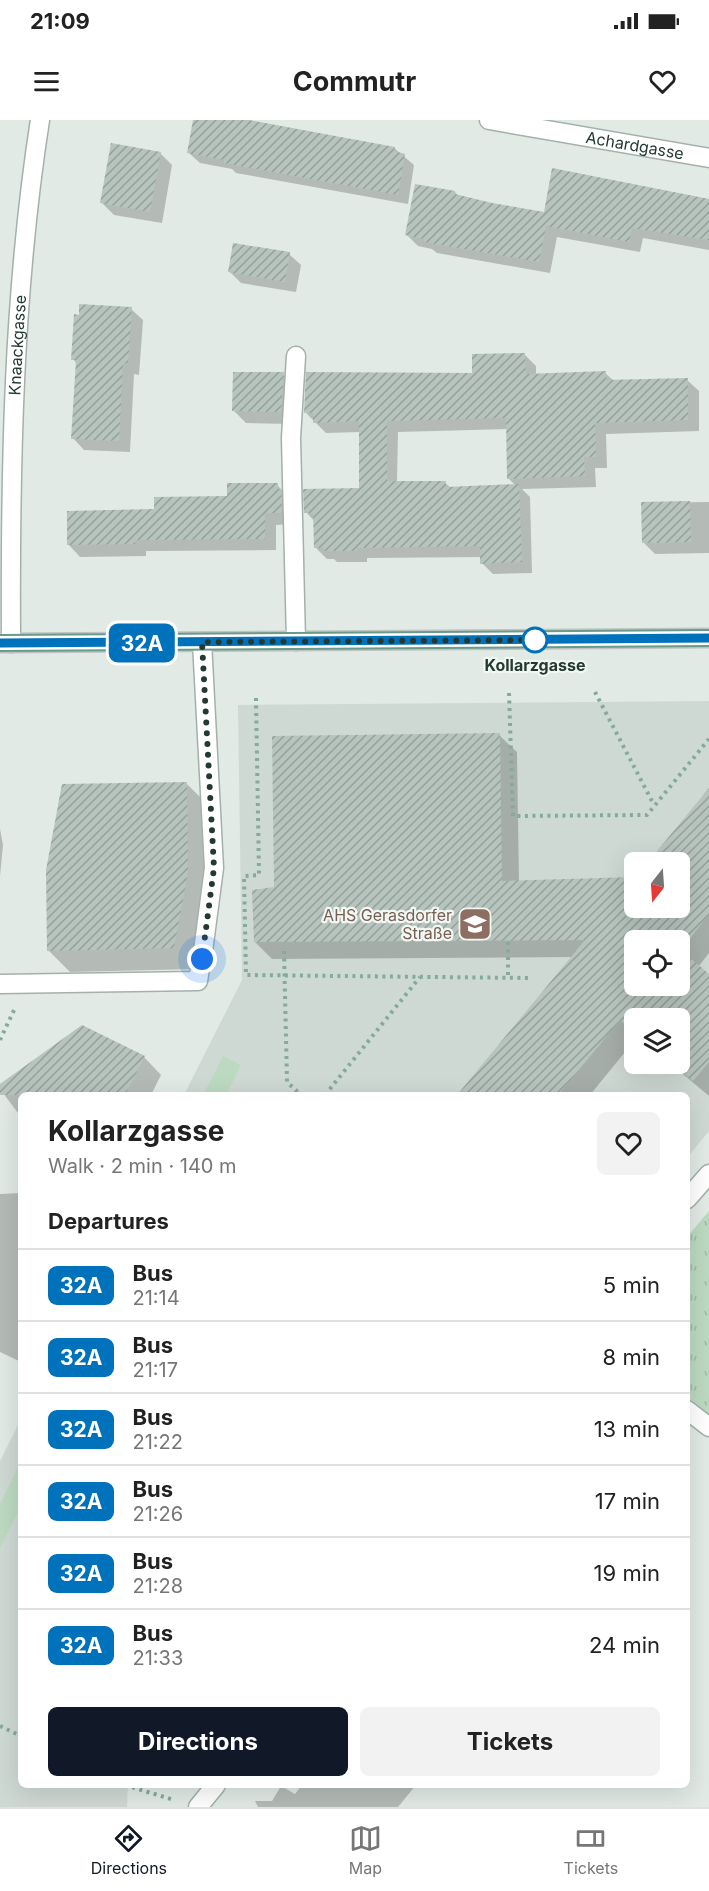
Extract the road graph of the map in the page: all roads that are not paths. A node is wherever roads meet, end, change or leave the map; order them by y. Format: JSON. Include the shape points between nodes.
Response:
{"nodes":[{"id":1,"x":40,"y":120,"type":"edge"},
{"id":2,"x":489,"y":120,"type":"edge"},
{"id":3,"x":709,"y":158,"type":"edge"},
{"id":4,"x":296,"y":356,"type":"dead end"},
{"id":5,"x":709,"y":638,"type":"edge"},
{"id":6,"x":296,"y":641,"type":"junction"},
{"id":7,"x":202,"y":642,"type":"junction"},
{"id":8,"x":5,"y":643,"type":"edge"},
{"id":9,"x":0,"y":984,"type":"edge"},
{"id":10,"x":709,"y":1174,"type":"edge"},
{"id":11,"x":690,"y":1196,"type":"edge"},
{"id":12,"x":690,"y":1412,"type":"edge"},
{"id":13,"x":709,"y":1427,"type":"edge"},
{"id":14,"x":214,"y":1788,"type":"edge"},
{"id":15,"x":198,"y":1807,"type":"edge"}],
"edges":[{"from":1,"to":8,"type":"street","name":"Knaackgasse","via":[[17,338]]},
{"from":2,"to":3,"type":"street","name":"Achardgasse"},
{"from":4,"to":6,"type":"street","via":[[291,438]]},
{"from":5,"to":6,"type":"main road"},
{"from":6,"to":7,"type":"main road"},
{"from":7,"to":8,"type":"main road"},
{"from":7,"to":9,"type":"street","via":[[214,868],[198,981]]},
{"from":10,"to":11,"type":"street"},
{"from":12,"to":13,"type":"street"},
{"from":14,"to":15,"type":"street"}]}
